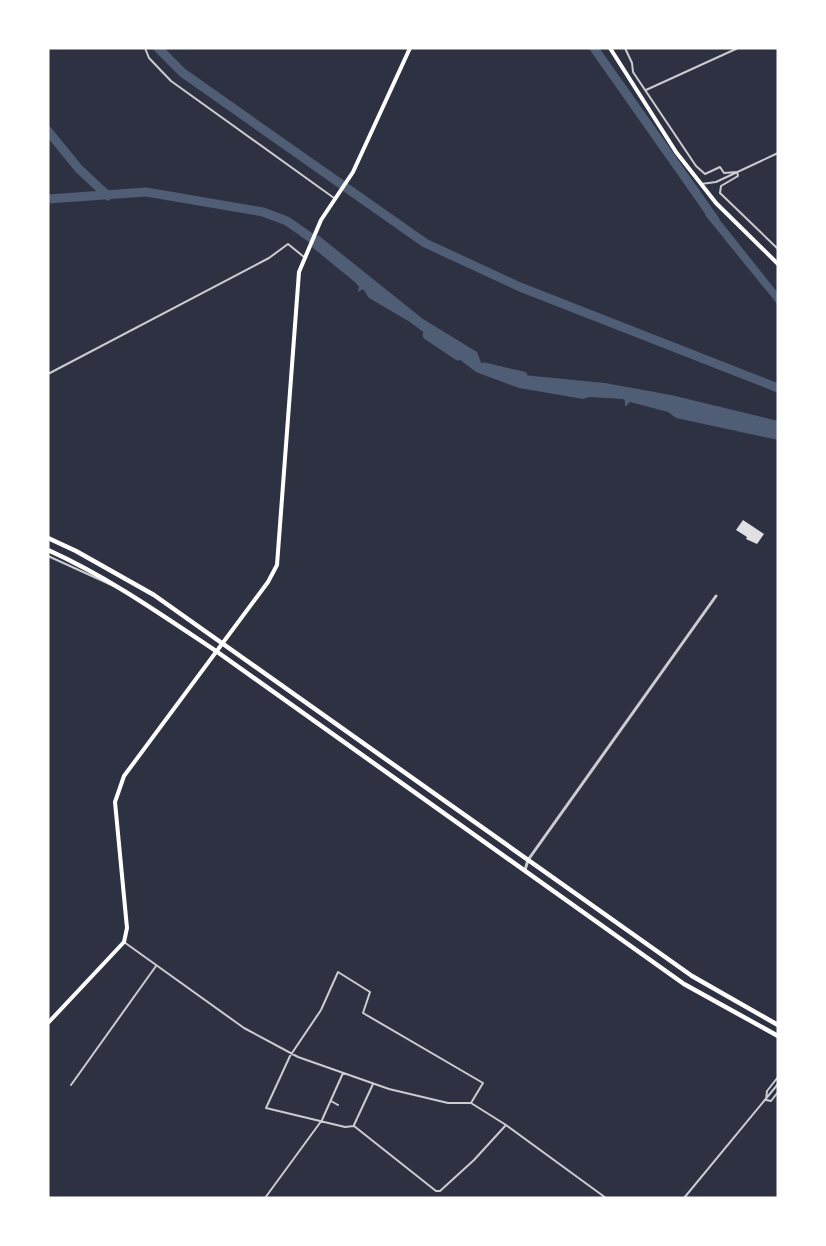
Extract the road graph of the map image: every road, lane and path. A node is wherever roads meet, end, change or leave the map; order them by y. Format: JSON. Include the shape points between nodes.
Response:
{"nodes":[{"id":1,"x":145,"y":48,"type":"edge"},
{"id":2,"x":410,"y":48,"type":"edge"},
{"id":3,"x":610,"y":48,"type":"edge"},
{"id":4,"x":625,"y":48,"type":"edge"},
{"id":5,"x":738,"y":48,"type":"edge"},
{"id":6,"x":646,"y":90,"type":"junction"},
{"id":7,"x":778,"y":153,"type":"edge"},
{"id":8,"x":737,"y":172,"type":"junction"},
{"id":9,"x":701,"y":184,"type":"junction"},
{"id":10,"x":334,"y":198,"type":"junction"},
{"id":11,"x":778,"y":249,"type":"edge"},
{"id":12,"x":305,"y":255,"type":"junction"},
{"id":13,"x":778,"y":264,"type":"edge"},
{"id":14,"x":48,"y":374,"type":"edge"},
{"id":15,"x":48,"y":538,"type":"edge"},
{"id":16,"x":48,"y":550,"type":"edge"},
{"id":17,"x":48,"y":556,"type":"edge"},
{"id":18,"x":120,"y":588,"type":"junction"},
{"id":19,"x":716,"y":596,"type":"dead end"},
{"id":20,"x":222,"y":643,"type":"junction"},
{"id":21,"x":216,"y":651,"type":"junction"},
{"id":22,"x":528,"y":861,"type":"junction"},
{"id":23,"x":525,"y":870,"type":"junction"},
{"id":24,"x":124,"y":942,"type":"junction"},
{"id":25,"x":156,"y":966,"type":"junction"},
{"id":26,"x":48,"y":1023,"type":"edge"},
{"id":27,"x":778,"y":1025,"type":"edge"},
{"id":28,"x":778,"y":1036,"type":"edge"},
{"id":29,"x":293,"y":1053,"type":"junction"},
{"id":30,"x":343,"y":1073,"type":"junction"},
{"id":31,"x":778,"y":1077,"type":"edge"},
{"id":32,"x":373,"y":1084,"type":"junction"},
{"id":33,"x":778,"y":1084,"type":"edge"},
{"id":34,"x":71,"y":1085,"type":"dead end"},
{"id":35,"x":778,"y":1092,"type":"edge"},
{"id":36,"x":766,"y":1100,"type":"junction"},
{"id":37,"x":331,"y":1101,"type":"junction"},
{"id":38,"x":471,"y":1103,"type":"junction"},
{"id":39,"x":339,"y":1105,"type":"dead end"},
{"id":40,"x":322,"y":1120,"type":"junction"},
{"id":41,"x":507,"y":1125,"type":"junction"},
{"id":42,"x":354,"y":1126,"type":"junction"},
{"id":43,"x":265,"y":1198,"type":"edge"},
{"id":44,"x":606,"y":1198,"type":"edge"},
{"id":45,"x":684,"y":1198,"type":"edge"}],
"edges":[{"from":1,"to":10,"type":"street","via":[[149,58],[171,81]]},
{"from":2,"to":10,"type":"main road","via":[[352,172]]},
{"from":3,"to":9,"type":"main road"},
{"from":4,"to":6,"type":"street","via":[[633,72]]},
{"from":5,"to":6,"type":"street"},
{"from":6,"to":8,"type":"street","via":[[682,147],[705,174],[720,167],[724,173]]},
{"from":7,"to":8,"type":"street"},
{"from":8,"to":9,"type":"street"},
{"from":8,"to":11,"type":"street","via":[[738,176],[721,186],[720,193]]},
{"from":9,"to":13,"type":"main road"},
{"from":10,"to":12,"type":"main road"},
{"from":12,"to":14,"type":"street","via":[[288,244]]},
{"from":12,"to":20,"type":"main road","via":[[299,272],[279,560],[268,582]]},
{"from":15,"to":20,"type":"highway","via":[[144,589]]},
{"from":16,"to":18,"type":"highway"},
{"from":17,"to":18,"type":"street"},
{"from":18,"to":21,"type":"highway"},
{"from":19,"to":22,"type":"street"},
{"from":20,"to":21,"type":"main road"},
{"from":20,"to":22,"type":"highway"},
{"from":21,"to":23,"type":"highway"},
{"from":21,"to":24,"type":"main road","via":[[119,788],[115,823],[127,928]]},
{"from":22,"to":23,"type":"street"},
{"from":22,"to":27,"type":"highway","via":[[692,976]]},
{"from":23,"to":28,"type":"highway","via":[[684,984]]},
{"from":24,"to":25,"type":"street"},
{"from":24,"to":26,"type":"main road"},
{"from":25,"to":29,"type":"street","via":[[244,1028]]},
{"from":25,"to":34,"type":"street"},
{"from":29,"to":30,"type":"street"},
{"from":29,"to":38,"type":"street","via":[[321,1010],[338,972],[370,992],[363,1013],[483,1083]]},
{"from":29,"to":40,"type":"street","via":[[266,1108]]},
{"from":30,"to":32,"type":"street"},
{"from":30,"to":37,"type":"street"},
{"from":31,"to":36,"type":"street","via":[[767,1091]]},
{"from":32,"to":38,"type":"street","via":[[448,1103]]},
{"from":32,"to":42,"type":"street"},
{"from":33,"to":36,"type":"street"},
{"from":35,"to":36,"type":"street","via":[[771,1101]]},
{"from":36,"to":45,"type":"street"},
{"from":37,"to":39,"type":"street"},
{"from":37,"to":40,"type":"street"},
{"from":38,"to":41,"type":"street"},
{"from":40,"to":42,"type":"street"},
{"from":40,"to":43,"type":"street"},
{"from":41,"to":42,"type":"street","via":[[440,1191]]},
{"from":41,"to":44,"type":"street"}]}
